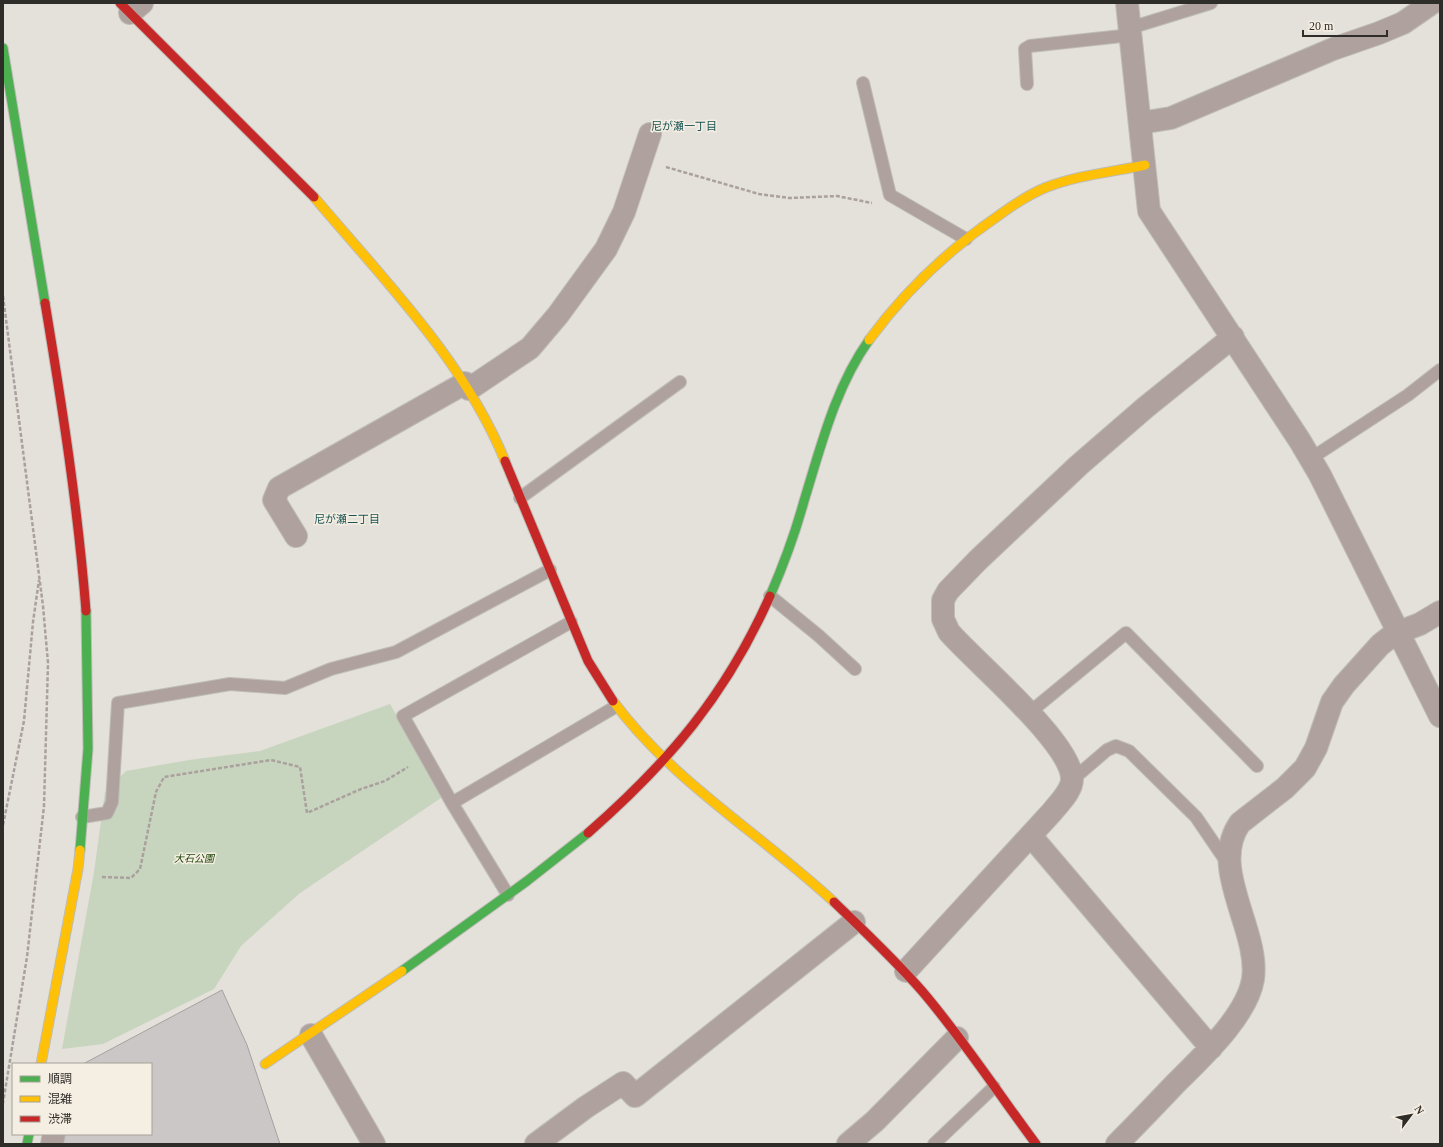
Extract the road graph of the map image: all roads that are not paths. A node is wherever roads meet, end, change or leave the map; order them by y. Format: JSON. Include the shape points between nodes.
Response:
{"nodes":[{"id":1,"x":1127,"y":3,"type":"edge"},
{"id":2,"x":1211,"y":3,"type":"edge"},
{"id":3,"x":131,"y":6,"type":"edge"},
{"id":4,"x":1423,"y":6,"type":"edge"},
{"id":5,"x":1130,"y":31,"type":"junction"},
{"id":6,"x":3,"y":48,"type":"edge"},
{"id":7,"x":863,"y":83,"type":"dead end"},
{"id":8,"x":1027,"y":84,"type":"dead end"},
{"id":9,"x":1140,"y":123,"type":"junction"},
{"id":10,"x":650,"y":134,"type":"dead end"},
{"id":11,"x":1145,"y":166,"type":"junction"},
{"id":12,"x":966,"y":239,"type":"junction"},
{"id":13,"x":1233,"y":337,"type":"junction"},
{"id":14,"x":1440,"y":370,"type":"edge"},
{"id":15,"x":680,"y":382,"type":"dead end"},
{"id":16,"x":467,"y":386,"type":"junction"},
{"id":17,"x":1310,"y":459,"type":"junction"},
{"id":18,"x":520,"y":498,"type":"junction"},
{"id":19,"x":296,"y":536,"type":"dead end"},
{"id":20,"x":550,"y":570,"type":"junction"},
{"id":21,"x":770,"y":596,"type":"junction"},
{"id":22,"x":1440,"y":612,"type":"edge"},
{"id":23,"x":571,"y":622,"type":"junction"},
{"id":24,"x":1399,"y":632,"type":"junction"},
{"id":25,"x":855,"y":669,"type":"dead end"},
{"id":26,"x":615,"y":708,"type":"junction"},
{"id":27,"x":1029,"y":713,"type":"junction"},
{"id":28,"x":1440,"y":716,"type":"edge"},
{"id":29,"x":664,"y":759,"type":"junction"},
{"id":30,"x":1257,"y":766,"type":"dead end"},
{"id":31,"x":1072,"y":780,"type":"junction"},
{"id":32,"x":452,"y":803,"type":"junction"},
{"id":33,"x":82,"y":817,"type":"junction"},
{"id":34,"x":1031,"y":836,"type":"junction"},
{"id":35,"x":1232,"y":870,"type":"junction"},
{"id":36,"x":508,"y":895,"type":"junction"},
{"id":37,"x":854,"y":922,"type":"junction"},
{"id":38,"x":906,"y":972,"type":"junction"},
{"id":39,"x":311,"y":1035,"type":"junction"},
{"id":40,"x":958,"y":1038,"type":"junction"},
{"id":41,"x":1211,"y":1048,"type":"junction"},
{"id":42,"x":41,"y":1063,"type":"edge"},
{"id":43,"x":265,"y":1064,"type":"dead end"},
{"id":44,"x":994,"y":1087,"type":"junction"},
{"id":45,"x":374,"y":1144,"type":"edge"},
{"id":46,"x":536,"y":1144,"type":"edge"},
{"id":47,"x":848,"y":1144,"type":"edge"},
{"id":48,"x":934,"y":1144,"type":"edge"},
{"id":49,"x":1036,"y":1144,"type":"edge"},
{"id":50,"x":1117,"y":1144,"type":"edge"}],
"edges":[{"from":1,"to":5,"type":"street"},
{"from":2,"to":5,"type":"lane"},
{"from":3,"to":16,"type":"street","via":[[309,191],[418,321]]},
{"from":4,"to":9,"type":"street","via":[[1397,25],[1333,48],[1176,116]]},
{"from":5,"to":8,"type":"lane","via":[[1030,46],[1025,49]]},
{"from":5,"to":9,"type":"street"},
{"from":6,"to":33,"type":"street","via":[[56,367],[83,571],[89,688],[88,749]]},
{"from":7,"to":12,"type":"lane","via":[[890,195]]},
{"from":9,"to":11,"type":"street"},
{"from":10,"to":16,"type":"street","via":[[624,212],[606,249],[558,315],[530,348]]},
{"from":11,"to":12,"type":"street","via":[[1050,186],[1006,210]]},
{"from":11,"to":13,"type":"street","via":[[1149,211]]},
{"from":12,"to":21,"type":"street","via":[[910,290],[885,319],[857,359],[842,388],[828,426],[796,527]]},
{"from":13,"to":17,"type":"street"},
{"from":13,"to":27,"type":"street","via":[[1079,465],[978,560],[948,591],[943,600],[943,619],[949,632]]},
{"from":14,"to":17,"type":"lane","via":[[1408,395]]},
{"from":15,"to":18,"type":"lane"},
{"from":16,"to":18,"type":"street","via":[[492,429]]},
{"from":16,"to":19,"type":"street","via":[[279,488],[274,500]]},
{"from":17,"to":24,"type":"street"},
{"from":18,"to":20,"type":"street"},
{"from":20,"to":23,"type":"street"},
{"from":20,"to":33,"type":"lane","via":[[396,652],[331,669],[285,688],[230,684],[118,703],[112,802],[107,813]]},
{"from":21,"to":25,"type":"lane"},
{"from":21,"to":29,"type":"street","via":[[746,646],[722,686]]},
{"from":22,"to":24,"type":"street","via":[[1420,624]]},
{"from":23,"to":26,"type":"street","via":[[598,682]]},
{"from":23,"to":32,"type":"lane","via":[[402,716]]},
{"from":24,"to":28,"type":"street"},
{"from":24,"to":35,"type":"street","via":[[1387,638],[1338,693],[1316,748],[1305,768],[1238,827],[1232,837]]},
{"from":26,"to":29,"type":"street"},
{"from":26,"to":32,"type":"lane"},
{"from":27,"to":30,"type":"lane","via":[[1126,633]]},
{"from":27,"to":31,"type":"street","via":[[1062,752],[1072,770]]},
{"from":29,"to":36,"type":"street","via":[[607,817]]},
{"from":29,"to":37,"type":"street","via":[[786,859]]},
{"from":31,"to":34,"type":"street","via":[[1071,787]]},
{"from":31,"to":35,"type":"lane","via":[[1107,750],[1116,746],[1129,751],[1196,817]]},
{"from":32,"to":36,"type":"lane"},
{"from":33,"to":42,"type":"street","via":[[78,868]]},
{"from":34,"to":38,"type":"street"},
{"from":34,"to":41,"type":"street"},
{"from":35,"to":41,"type":"street","via":[[1233,883],[1251,949],[1253,980],[1239,1011]]},
{"from":36,"to":39,"type":"street"},
{"from":37,"to":38,"type":"street"},
{"from":37,"to":46,"type":"street","via":[[634,1096],[623,1083]]},
{"from":38,"to":40,"type":"street"},
{"from":39,"to":43,"type":"street"},
{"from":39,"to":45,"type":"street"},
{"from":40,"to":44,"type":"street"},
{"from":40,"to":47,"type":"street","via":[[875,1121]]},
{"from":41,"to":50,"type":"street"},
{"from":44,"to":48,"type":"lane"},
{"from":44,"to":49,"type":"street"}]}
